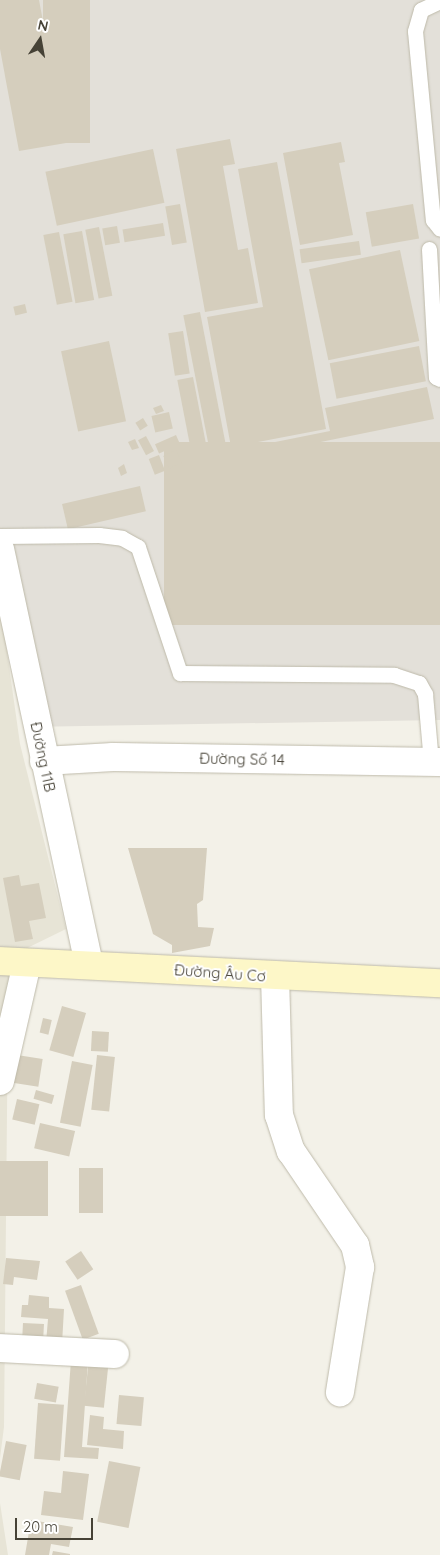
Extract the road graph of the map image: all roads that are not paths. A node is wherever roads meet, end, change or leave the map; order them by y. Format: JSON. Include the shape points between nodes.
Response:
{"nodes":[{"id":1,"x":440,"y":1,"type":"edge"},
{"id":2,"x":440,"y":228,"type":"edge"},
{"id":3,"x":429,"y":249,"type":"dead end"},
{"id":4,"x":440,"y":379,"type":"edge"},
{"id":5,"x":0,"y":536,"type":"edge"},
{"id":6,"x":0,"y":549,"type":"edge"},
{"id":7,"x":44,"y":761,"type":"junction"},
{"id":8,"x":435,"y":762,"type":"edge"},
{"id":9,"x":0,"y":961,"type":"edge"},
{"id":10,"x":27,"y":963,"type":"junction"},
{"id":11,"x":89,"y":965,"type":"junction"},
{"id":12,"x":275,"y":976,"type":"junction"},
{"id":13,"x":440,"y":983,"type":"edge"},
{"id":14,"x":0,"y":1081,"type":"edge"},
{"id":15,"x":0,"y":1348,"type":"edge"},
{"id":16,"x":114,"y":1354,"type":"dead end"},
{"id":17,"x":340,"y":1392,"type":"dead end"}],
"edges":[{"from":1,"to":2,"type":"lane","via":[[421,10],[415,31],[433,220]]},
{"from":3,"to":4,"type":"lane","via":[[436,377]]},
{"from":5,"to":8,"type":"lane","via":[[99,535],[122,538],[138,547],[180,673],[394,675],[419,683],[425,694]]},
{"from":6,"to":7,"type":"street","name":"Đường 11B"},
{"from":7,"to":8,"type":"street","name":"Đường Số 14","via":[[113,756]]},
{"from":7,"to":11,"type":"street","name":"Đường 11B"},
{"from":9,"to":10,"type":"main road","name":"Đường Âu Cơ"},
{"from":10,"to":11,"type":"main road","name":"Đường Âu Cơ"},
{"from":10,"to":14,"type":"street"},
{"from":11,"to":12,"type":"main road","name":"Đường Âu Cơ"},
{"from":12,"to":13,"type":"main road","name":"Đường Âu Cơ"},
{"from":12,"to":17,"type":"street","via":[[279,1116],[290,1152],[355,1245],[360,1267]]},
{"from":15,"to":16,"type":"street"}]}
